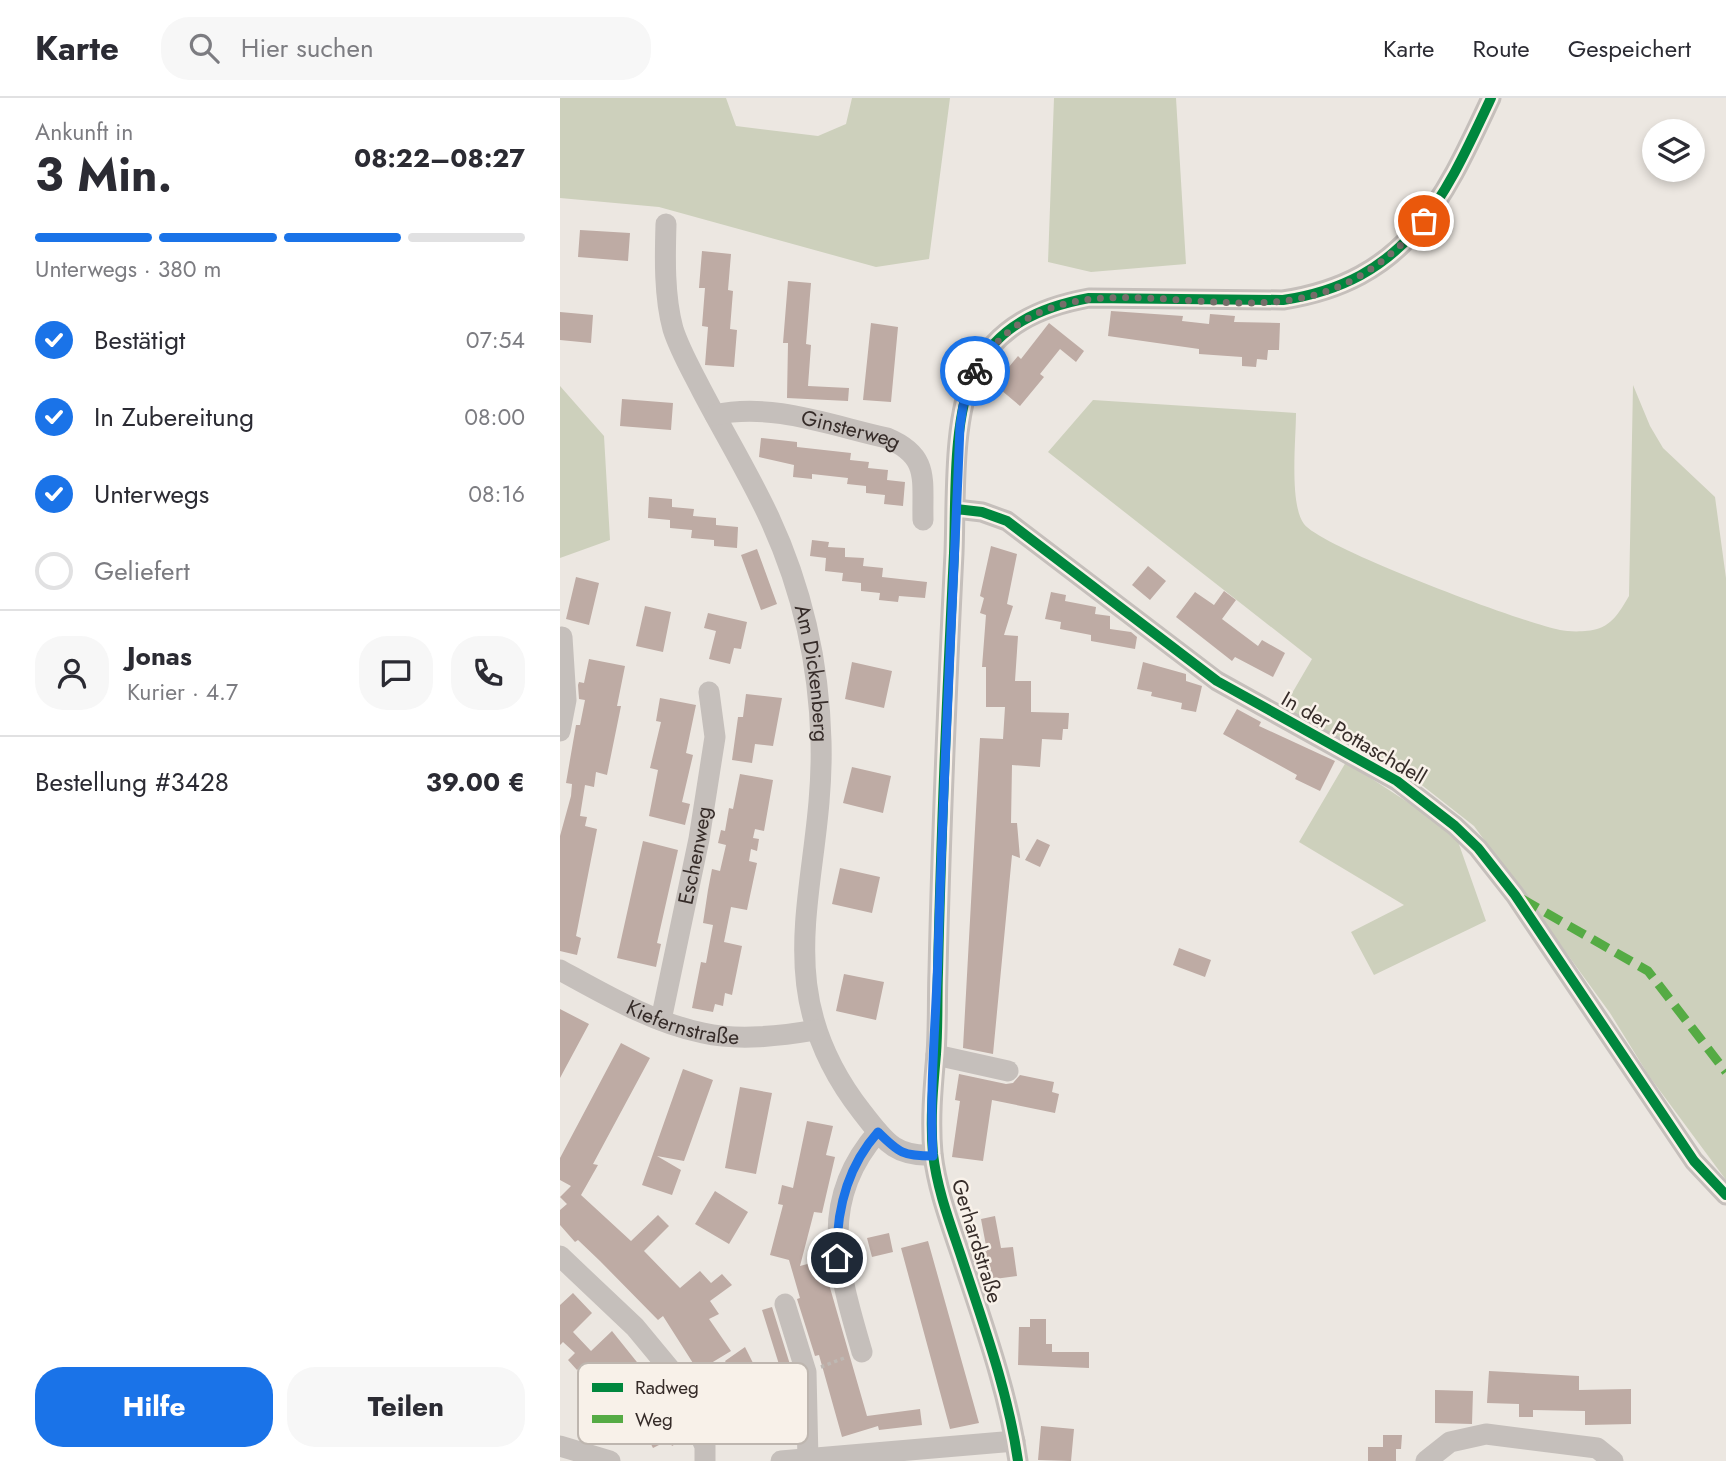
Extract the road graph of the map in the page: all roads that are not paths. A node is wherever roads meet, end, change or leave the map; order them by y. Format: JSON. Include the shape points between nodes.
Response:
{"nodes":[{"id":1,"x":1492,"y":98,"type":"edge"},
{"id":2,"x":666,"y":224,"type":"dead end"},
{"id":3,"x":715,"y":415,"type":"junction"},
{"id":4,"x":956,"y":509,"type":"junction"},
{"id":5,"x":923,"y":520,"type":"dead end"},
{"id":6,"x":562,"y":637,"type":"dead end"},
{"id":7,"x":709,"y":692,"type":"dead end"},
{"id":8,"x":560,"y":731,"type":"edge"},
{"id":9,"x":560,"y":970,"type":"edge"},
{"id":10,"x":661,"y":1020,"type":"junction"},
{"id":11,"x":816,"y":1030,"type":"junction"},
{"id":12,"x":936,"y":1055,"type":"junction"},
{"id":13,"x":1008,"y":1071,"type":"dead end"},
{"id":14,"x":878,"y":1132,"type":"junction"},
{"id":15,"x":933,"y":1156,"type":"junction"},
{"id":16,"x":1726,"y":1195,"type":"edge"},
{"id":17,"x":560,"y":1256,"type":"edge"},
{"id":18,"x":785,"y":1304,"type":"dead end"},
{"id":19,"x":862,"y":1352,"type":"road end"},
{"id":20,"x":666,"y":1363,"type":"edge"},
{"id":21,"x":803,"y":1363,"type":"edge"},
{"id":22,"x":1017,"y":1451,"type":"edge"},
{"id":23,"x":566,"y":1452,"type":"edge"},
{"id":24,"x":830,"y":1459,"type":"edge"},
{"id":25,"x":808,"y":1460,"type":"edge"},
{"id":26,"x":610,"y":1461,"type":"edge"},
{"id":27,"x":781,"y":1461,"type":"edge"},
{"id":28,"x":1426,"y":1461,"type":"edge"},
{"id":29,"x":1613,"y":1461,"type":"edge"}],
"edges":[{"from":1,"to":4,"type":"street","name":"Gerhardstraße","via":[[1424,221],[1391,256],[1355,280],[1283,300],[1089,298],[1038,311],[1010,328],[987,353],[968,389],[960,426]]},
{"from":2,"to":3,"type":"street","name":"Am Dickenberg","via":[[673,328]]},
{"from":3,"to":5,"type":"street","name":"Ginsterweg","via":[[760,410],[901,444],[921,465]]},
{"from":3,"to":11,"type":"street","name":"Am Dickenberg","via":[[788,562],[813,651],[821,742],[803,940]]},
{"from":4,"to":12,"type":"street","name":"Gerhardstraße","via":[[942,794]]},
{"from":4,"to":16,"type":"street","name":"In der Pottaschdell","via":[[1007,521],[1217,681],[1397,781],[1455,826],[1515,895],[1694,1161]]},
{"from":6,"to":8,"type":"street","via":[[566,700]]},
{"from":7,"to":10,"type":"street","name":"Eschenweg","via":[[715,737]]},
{"from":9,"to":10,"type":"street","name":"Kiefernstraße"},
{"from":10,"to":11,"type":"street","name":"Kiefernstraße","via":[[721,1037]]},
{"from":11,"to":14,"type":"street","name":"Am Dickenberg","via":[[826,1059]]},
{"from":12,"to":13,"type":"street"},
{"from":12,"to":15,"type":"street","name":"Gerhardstraße","via":[[930,1099]]},
{"from":14,"to":15,"type":"street","name":"Am Dickenberg","via":[[898,1152]]},
{"from":14,"to":19,"type":"street","via":[[855,1164],[837,1233],[841,1279]]},
{"from":15,"to":22,"type":"street","name":"Gerhardstraße","via":[[939,1188],[992,1350]]},
{"from":17,"to":20,"type":"street"},
{"from":18,"to":21,"type":"street"},
{"from":22,"to":24,"type":"street"},
{"from":23,"to":26,"type":"street"},
{"from":24,"to":25,"type":"street"},
{"from":25,"to":27,"type":"street"},
{"from":28,"to":29,"type":"street","via":[[1450,1442],[1486,1434],[1597,1448]]}]}
